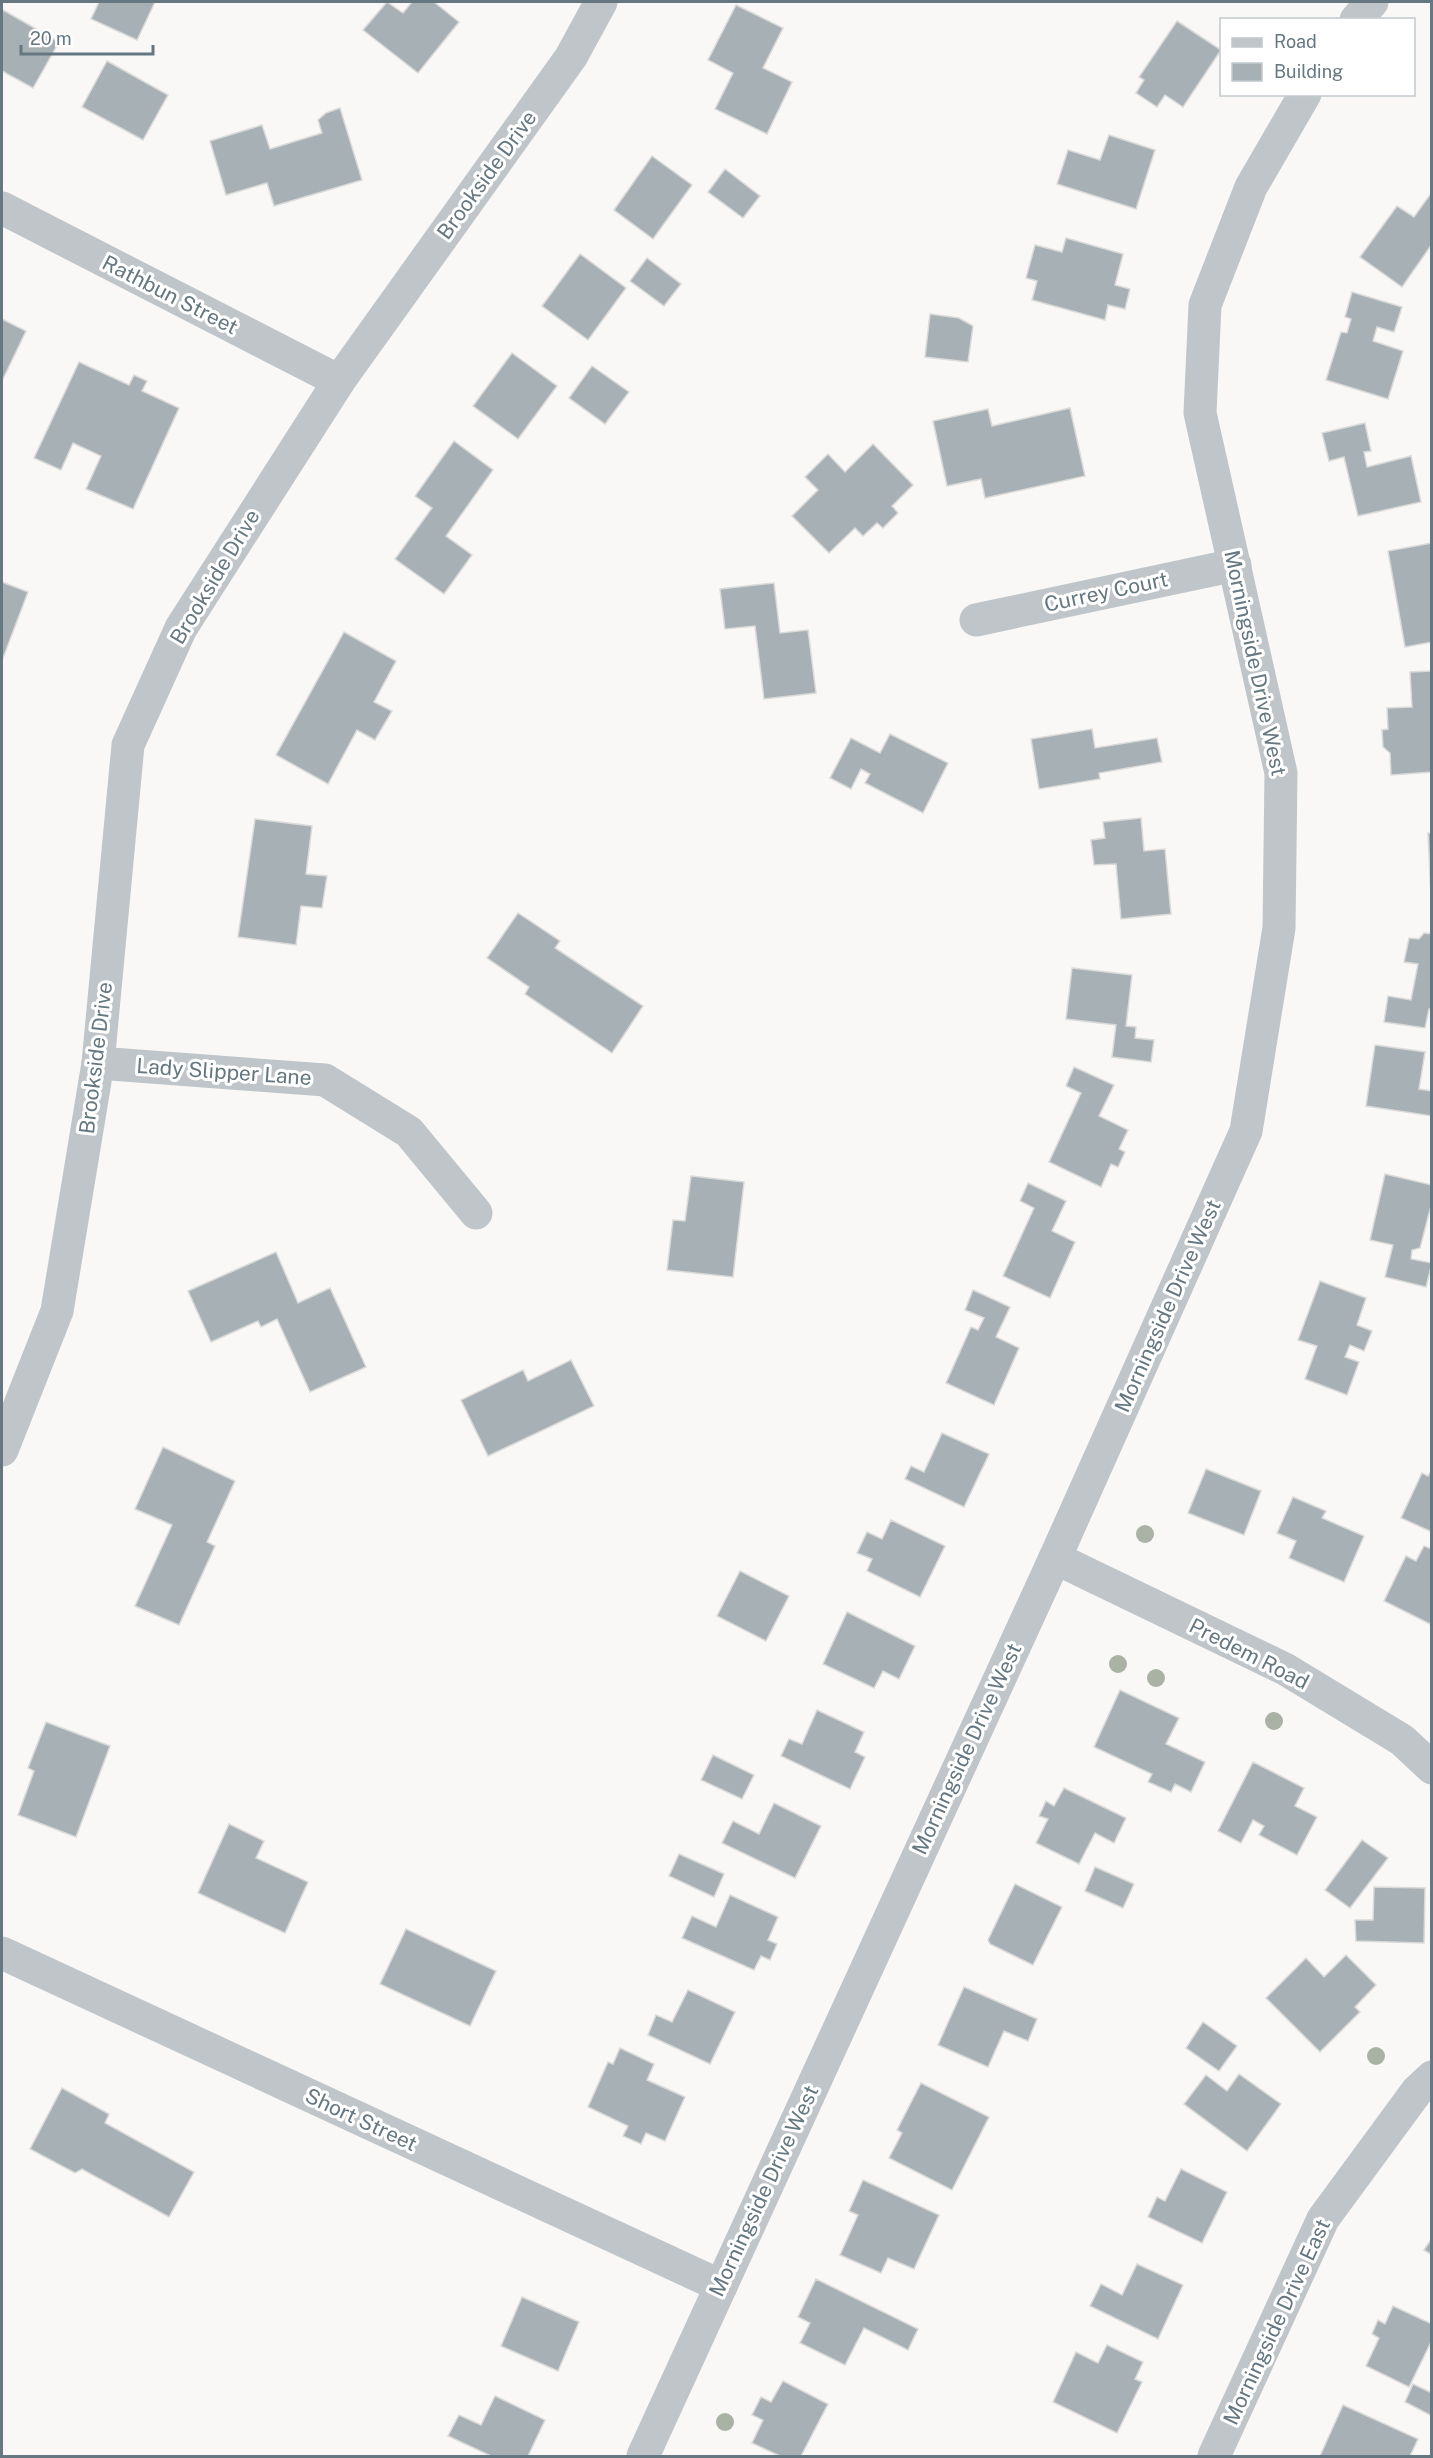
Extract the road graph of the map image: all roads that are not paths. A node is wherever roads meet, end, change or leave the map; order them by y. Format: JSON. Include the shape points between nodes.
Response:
{"nodes":[{"id":1,"x":601,"y":2,"type":"edge"},
{"id":2,"x":1372,"y":2,"type":"edge"},
{"id":3,"x":1358,"y":18,"type":"edge"},
{"id":4,"x":1304,"y":96,"type":"edge"},
{"id":5,"x":2,"y":208,"type":"edge"},
{"id":6,"x":339,"y":381,"type":"junction"},
{"id":7,"x":1235,"y":565,"type":"junction"},
{"id":8,"x":976,"y":620,"type":"dead end"},
{"id":9,"x":99,"y":1063,"type":"junction"},
{"id":10,"x":476,"y":1213,"type":"dead end"},
{"id":11,"x":2,"y":1450,"type":"edge"},
{"id":12,"x":1055,"y":1558,"type":"junction"},
{"id":13,"x":1431,"y":1768,"type":"edge"},
{"id":14,"x":2,"y":1953,"type":"edge"},
{"id":15,"x":1431,"y":2076,"type":"edge"},
{"id":16,"x":721,"y":2286,"type":"junction"},
{"id":17,"x":643,"y":2457,"type":"edge"},
{"id":18,"x":1214,"y":2457,"type":"edge"}],
"edges":[{"from":1,"to":6,"type":"street","name":"Brookside Drive","via":[[571,57]]},
{"from":2,"to":3,"type":"street"},
{"from":4,"to":7,"type":"street","name":"Morningside Drive West","via":[[1251,187],[1204,305],[1200,413]]},
{"from":5,"to":6,"type":"street","name":"Rathbun Street"},
{"from":6,"to":9,"type":"street","name":"Brookside Drive","via":[[181,628],[128,745]]},
{"from":7,"to":8,"type":"street","name":"Currey Court"},
{"from":7,"to":12,"type":"street","name":"Morningside Drive West","via":[[1281,773],[1279,928],[1246,1131]]},
{"from":9,"to":10,"type":"street","name":"Lady Slipper Lane","via":[[326,1080],[409,1132]]},
{"from":9,"to":11,"type":"street","name":"Brookside Drive","via":[[57,1311]]},
{"from":12,"to":13,"type":"street","name":"Predem Road","via":[[1285,1670],[1402,1740]]},
{"from":12,"to":16,"type":"street","name":"Morningside Drive West"},
{"from":14,"to":16,"type":"street","name":"Short Street"},
{"from":15,"to":18,"type":"street","name":"Morningside Drive East","via":[[1323,2219]]},
{"from":16,"to":17,"type":"street","name":"Morningside Drive West"}]}
